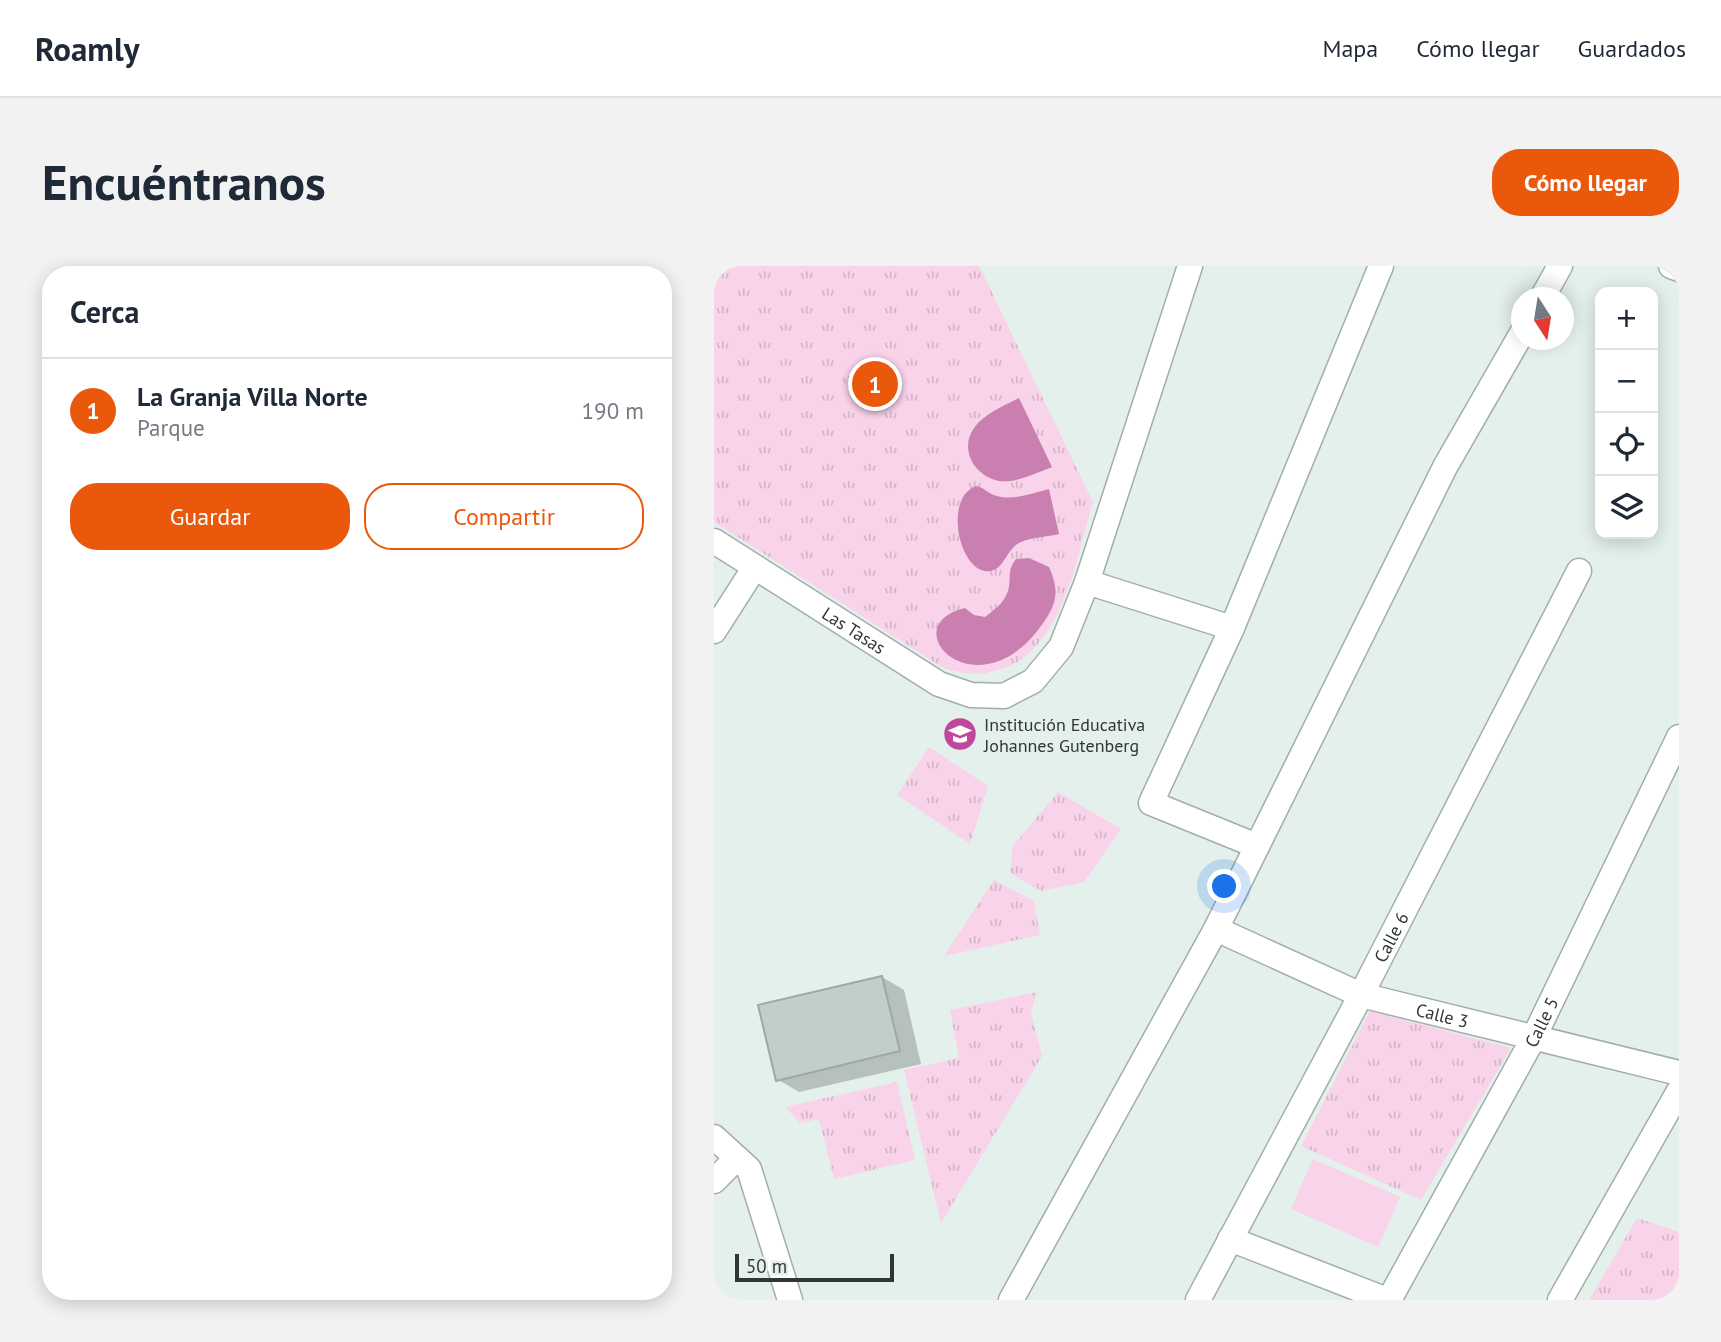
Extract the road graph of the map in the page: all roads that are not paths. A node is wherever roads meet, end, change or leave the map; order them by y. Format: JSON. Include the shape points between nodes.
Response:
{"nodes":[{"id":1,"x":1190,"y":266,"type":"edge"},
{"id":2,"x":1381,"y":266,"type":"edge"},
{"id":3,"x":1560,"y":266,"type":"edge"},
{"id":4,"x":1671,"y":266,"type":"edge"},
{"id":5,"x":1679,"y":269,"type":"edge"},
{"id":6,"x":1548,"y":287,"type":"edge"},
{"id":7,"x":1511,"y":350,"type":"edge"},
{"id":8,"x":714,"y":541,"type":"edge"},
{"id":9,"x":755,"y":567,"type":"junction"},
{"id":10,"x":1579,"y":571,"type":"dead end"},
{"id":11,"x":1087,"y":582,"type":"junction"},
{"id":12,"x":1232,"y":628,"type":"junction"},
{"id":13,"x":714,"y":631,"type":"edge"},
{"id":14,"x":1679,"y":737,"type":"edge"},
{"id":15,"x":1257,"y":846,"type":"junction"},
{"id":16,"x":1216,"y":929,"type":"junction"},
{"id":17,"x":1361,"y":995,"type":"junction"},
{"id":18,"x":1534,"y":1037,"type":"junction"},
{"id":19,"x":1679,"y":1073,"type":"edge"},
{"id":20,"x":1679,"y":1091,"type":"edge"},
{"id":21,"x":714,"y":1137,"type":"edge"},
{"id":22,"x":737,"y":1158,"type":"junction"},
{"id":23,"x":714,"y":1181,"type":"edge"},
{"id":24,"x":1230,"y":1239,"type":"junction"},
{"id":25,"x":790,"y":1300,"type":"edge"},
{"id":26,"x":1011,"y":1300,"type":"edge"},
{"id":27,"x":1198,"y":1300,"type":"edge"},
{"id":28,"x":1388,"y":1300,"type":"edge"},
{"id":29,"x":1560,"y":1300,"type":"edge"}],
"edges":[{"from":1,"to":11,"type":"street"},
{"from":2,"to":12,"type":"street"},
{"from":3,"to":6,"type":"street"},
{"from":4,"to":5,"type":"street"},
{"from":7,"to":15,"type":"street","via":[[1445,467]]},
{"from":8,"to":9,"type":"street","name":"Las Tasas"},
{"from":9,"to":11,"type":"street","name":"Las Tasas","via":[[939,684],[971,695],[1004,696],[1033,681],[1061,647]]},
{"from":9,"to":13,"type":"street"},
{"from":10,"to":17,"type":"street","name":"Calle 6"},
{"from":11,"to":12,"type":"street"},
{"from":12,"to":15,"type":"street","via":[[1151,803]]},
{"from":14,"to":18,"type":"street","name":"Calle 5"},
{"from":15,"to":16,"type":"street"},
{"from":16,"to":17,"type":"street","name":"Calle 3"},
{"from":16,"to":26,"type":"street"},
{"from":17,"to":18,"type":"street","name":"Calle 3"},
{"from":17,"to":24,"type":"street","name":"Calle 6"},
{"from":18,"to":19,"type":"street","name":"Calle 3"},
{"from":18,"to":28,"type":"street","name":"Calle 5"},
{"from":20,"to":29,"type":"street"},
{"from":21,"to":22,"type":"street"},
{"from":22,"to":23,"type":"street"},
{"from":22,"to":25,"type":"street","via":[[749,1168]]},
{"from":24,"to":27,"type":"street","name":"Calle 6"},
{"from":24,"to":28,"type":"street"}]}
